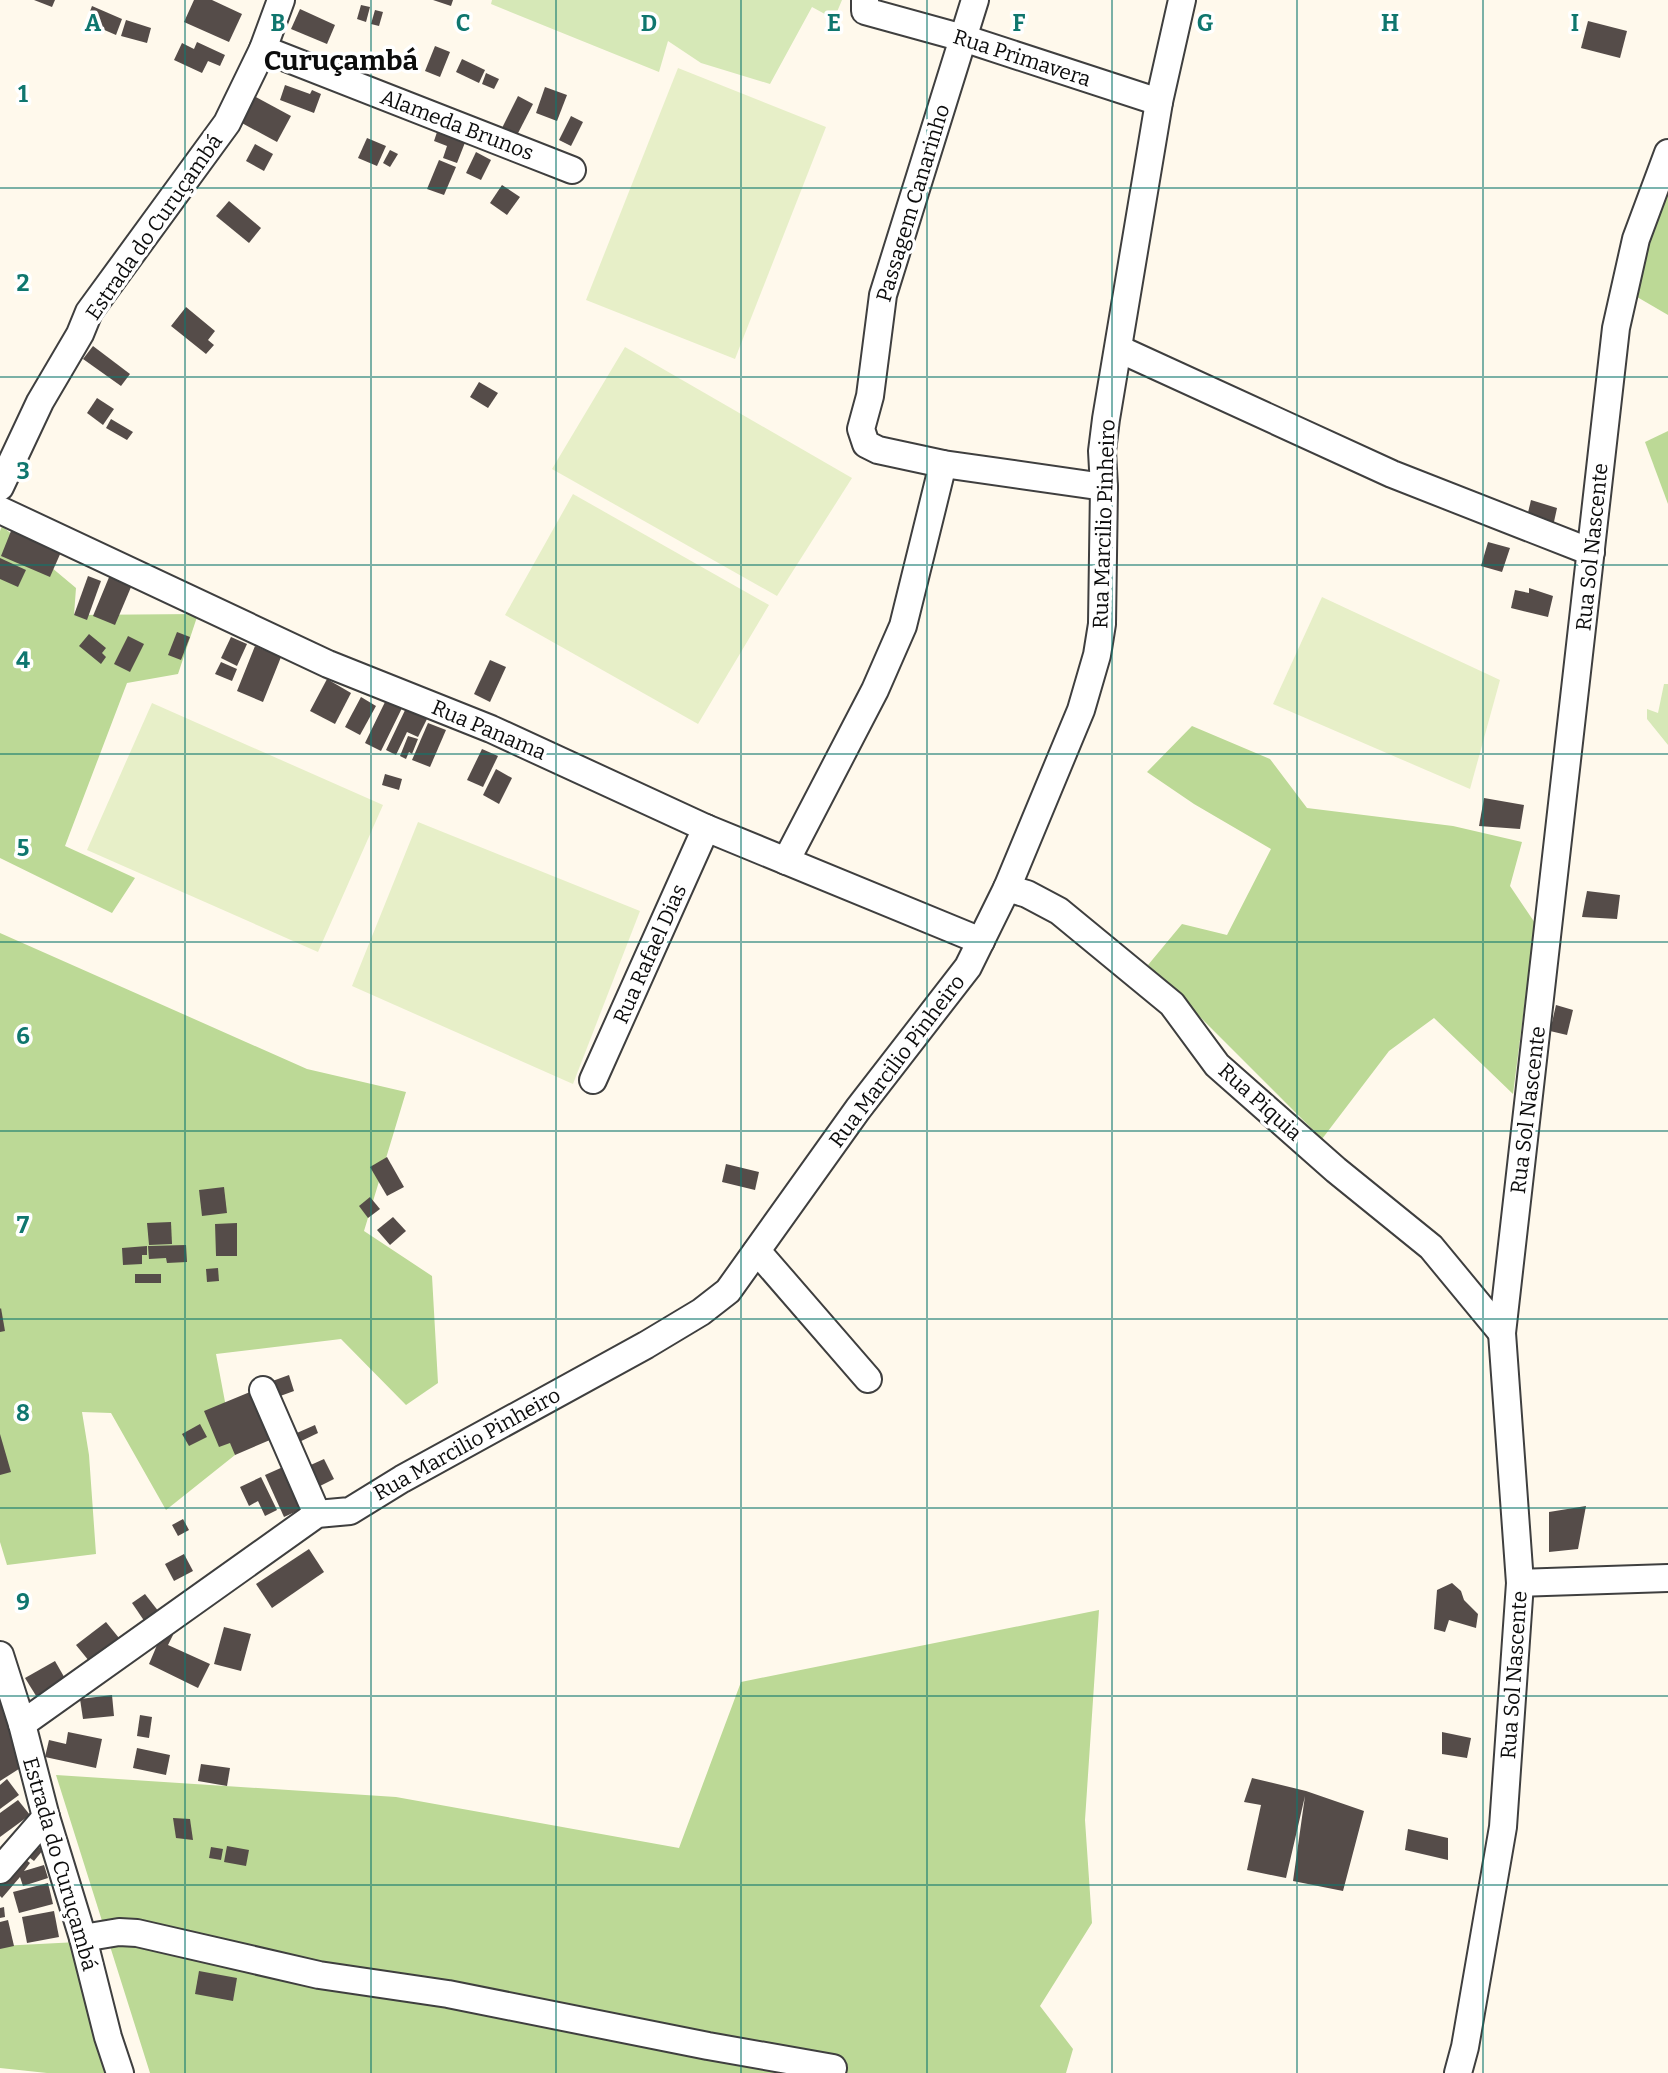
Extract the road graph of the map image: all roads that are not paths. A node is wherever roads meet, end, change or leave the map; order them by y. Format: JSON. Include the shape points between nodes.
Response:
{"nodes":[{"id":1,"x":281,"y":0,"type":"edge"},
{"id":2,"x":975,"y":0,"type":"edge"},
{"id":3,"x":1182,"y":0,"type":"edge"},
{"id":4,"x":875,"y":8,"type":"edge"},
{"id":5,"x":963,"y":38,"type":"junction"},
{"id":6,"x":263,"y":49,"type":"junction"},
{"id":7,"x":1159,"y":102,"type":"junction"},
{"id":8,"x":1668,"y":153,"type":"edge"},
{"id":9,"x":572,"y":170,"type":"dead end"},
{"id":10,"x":1119,"y":349,"type":"junction"},
{"id":11,"x":943,"y":464,"type":"junction"},
{"id":12,"x":0,"y":487,"type":"edge"},
{"id":13,"x":1104,"y":487,"type":"junction"},
{"id":14,"x":0,"y":510,"type":"edge"},
{"id":15,"x":1591,"y":552,"type":"junction"},
{"id":16,"x":706,"y":828,"type":"junction"},
{"id":17,"x":786,"y":861,"type":"junction"},
{"id":18,"x":1007,"y":888,"type":"junction"},
{"id":19,"x":981,"y":941,"type":"junction"},
{"id":20,"x":593,"y":1080,"type":"dead end"},
{"id":21,"x":757,"y":1251,"type":"junction"},
{"id":22,"x":1502,"y":1333,"type":"junction"},
{"id":23,"x":868,"y":1379,"type":"dead end"},
{"id":24,"x":263,"y":1390,"type":"dead end"},
{"id":25,"x":317,"y":1514,"type":"junction"},
{"id":26,"x":1668,"y":1578,"type":"edge"},
{"id":27,"x":1520,"y":1583,"type":"junction"},
{"id":28,"x":0,"y":1655,"type":"edge"},
{"id":29,"x":22,"y":1724,"type":"junction"},
{"id":30,"x":46,"y":1816,"type":"junction"},
{"id":31,"x":0,"y":1870,"type":"edge"},
{"id":32,"x":83,"y":1938,"type":"junction"},
{"id":33,"x":833,"y":2068,"type":"dead end"},
{"id":34,"x":120,"y":2073,"type":"edge"},
{"id":35,"x":1458,"y":2073,"type":"edge"}],
"edges":[{"from":1,"to":6,"type":"street","name":"Estrada do Curuçambá"},
{"from":2,"to":5,"type":"street","name":"Passagem Canarinho"},
{"from":3,"to":7,"type":"street","name":"Rua Marcilio Pinheiro"},
{"from":4,"to":5,"type":"street","name":"Rua Primavera"},
{"from":5,"to":7,"type":"street","name":"Rua Primavera"},
{"from":5,"to":11,"type":"street","name":"Passagem Canarinho","via":[[883,295],[870,396],[861,429],[866,444],[878,450]]},
{"from":6,"to":9,"type":"street","name":"Alameda Brunos"},
{"from":6,"to":12,"type":"street","name":"Estrada do Curuçambá","via":[[227,123],[89,312]]},
{"from":7,"to":10,"type":"street","name":"Rua Marcilio Pinheiro"},
{"from":8,"to":15,"type":"street","name":"Rua Sol Nascente","via":[[1636,239],[1616,328]]},
{"from":10,"to":13,"type":"street","name":"Rua Marcilio Pinheiro","via":[[1102,451]]},
{"from":10,"to":15,"type":"street","via":[[1392,474]]},
{"from":11,"to":13,"type":"street","name":"Passagem Canarinho"},
{"from":11,"to":17,"type":"street","via":[[903,626]]},
{"from":13,"to":18,"type":"street","name":"Rua Marcilio Pinheiro","via":[[1102,624],[1095,665],[1082,710]]},
{"from":14,"to":16,"type":"street","name":"Rua Panama","via":[[328,664],[491,729]]},
{"from":15,"to":22,"type":"street","name":"Rua Sol Nascente"},
{"from":16,"to":17,"type":"street","name":"Rua Panama"},
{"from":16,"to":20,"type":"street","name":"Rua Rafael Dias"},
{"from":17,"to":19,"type":"street","name":"Rua Panama"},
{"from":18,"to":19,"type":"street","name":"Rua Marcilio Pinheiro"},
{"from":18,"to":22,"type":"street","name":"Rua Piquia","via":[[1059,911],[1172,1004],[1217,1065],[1431,1247]]},
{"from":19,"to":21,"type":"street","name":"Rua Marcilio Pinheiro","via":[[968,967],[858,1109]]},
{"from":21,"to":23,"type":"street"},
{"from":21,"to":25,"type":"street","name":"Rua Marcilio Pinheiro","via":[[728,1291],[646,1345],[350,1511]]},
{"from":22,"to":27,"type":"street","name":"Rua Sol Nascente"},
{"from":24,"to":25,"type":"street"},
{"from":25,"to":29,"type":"street","name":"Rua Marcilio Pinheiro"},
{"from":26,"to":27,"type":"street"},
{"from":27,"to":35,"type":"street","name":"Rua Sol Nascente","via":[[1503,1827]]},
{"from":28,"to":29,"type":"street","name":"Estrada do Curuçambá"},
{"from":29,"to":30,"type":"street","name":"Estrada do Curuçambá"},
{"from":30,"to":31,"type":"street"},
{"from":30,"to":32,"type":"street","name":"Estrada do Curuçambá"},
{"from":32,"to":33,"type":"street","via":[[137,1933],[319,1975],[448,1994]]},
{"from":32,"to":34,"type":"street","name":"Estrada do Curuçambá"}]}
